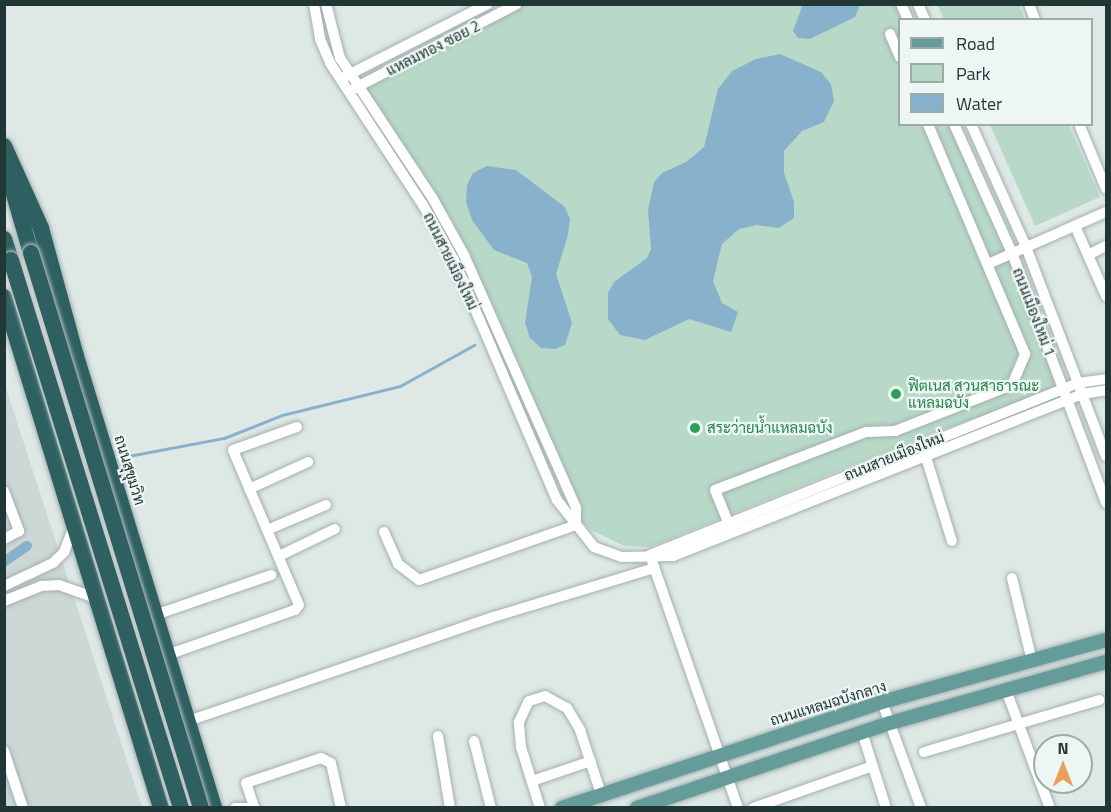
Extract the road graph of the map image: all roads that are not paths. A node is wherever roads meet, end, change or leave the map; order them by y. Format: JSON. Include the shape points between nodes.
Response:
{"nodes":[{"id":1,"x":314,"y":4,"type":"edge"},
{"id":2,"x":326,"y":4,"type":"edge"},
{"id":3,"x":488,"y":4,"type":"edge"},
{"id":4,"x":517,"y":4,"type":"edge"},
{"id":5,"x":901,"y":4,"type":"edge"},
{"id":6,"x":918,"y":4,"type":"edge"},
{"id":7,"x":907,"y":18,"type":"edge"},
{"id":8,"x":924,"y":18,"type":"edge"},
{"id":9,"x":890,"y":34,"type":"dead end"},
{"id":10,"x":898,"y":52,"type":"edge"},
{"id":11,"x":345,"y":76,"type":"junction"},
{"id":12,"x":353,"y":89,"type":"junction"},
{"id":13,"x":929,"y":126,"type":"edge"},
{"id":14,"x":955,"y":126,"type":"edge"},
{"id":15,"x":973,"y":126,"type":"edge"},
{"id":16,"x":1080,"y":126,"type":"edge"},
{"id":17,"x":4,"y":146,"type":"edge"},
{"id":18,"x":4,"y":161,"type":"edge"},
{"id":19,"x":1107,"y":189,"type":"edge"},
{"id":20,"x":438,"y":207,"type":"junction"},
{"id":21,"x":1107,"y":212,"type":"edge"},
{"id":22,"x":428,"y":213,"type":"junction"},
{"id":23,"x":1075,"y":226,"type":"junction"},
{"id":24,"x":4,"y":239,"type":"edge"},
{"id":25,"x":1107,"y":246,"type":"edge"},
{"id":26,"x":1026,"y":248,"type":"junction"},
{"id":27,"x":1012,"y":253,"type":"junction"},
{"id":28,"x":1088,"y":255,"type":"junction"},
{"id":29,"x":988,"y":264,"type":"junction"},
{"id":30,"x":1107,"y":296,"type":"edge"},
{"id":31,"x":4,"y":297,"type":"edge"},
{"id":32,"x":1107,"y":379,"type":"edge"},
{"id":33,"x":1078,"y":383,"type":"junction"},
{"id":34,"x":1063,"y":388,"type":"junction"},
{"id":35,"x":1107,"y":390,"type":"edge"},
{"id":36,"x":1082,"y":394,"type":"junction"},
{"id":37,"x":1068,"y":399,"type":"junction"},
{"id":38,"x":935,"y":415,"type":"junction"},
{"id":39,"x":297,"y":427,"type":"dead end"},
{"id":40,"x":535,"y":433,"type":"junction"},
{"id":41,"x":946,"y":441,"type":"junction"},
{"id":42,"x":925,"y":454,"type":"junction"},
{"id":43,"x":1107,"y":456,"type":"edge"},
{"id":44,"x":308,"y":462,"type":"dead end"},
{"id":45,"x":249,"y":489,"type":"junction"},
{"id":46,"x":4,"y":490,"type":"edge"},
{"id":47,"x":1107,"y":503,"type":"edge"},
{"id":48,"x":326,"y":505,"type":"dead end"},
{"id":49,"x":75,"y":521,"type":"junction"},
{"id":50,"x":576,"y":525,"type":"junction"},
{"id":51,"x":730,"y":527,"type":"junction"},
{"id":52,"x":335,"y":529,"type":"dead end"},
{"id":53,"x":267,"y":530,"type":"junction"},
{"id":54,"x":384,"y":532,"type":"dead end"},
{"id":55,"x":4,"y":539,"type":"edge"},
{"id":56,"x":952,"y":541,"type":"dead end"},
{"id":57,"x":279,"y":556,"type":"junction"},
{"id":58,"x":650,"y":556,"type":"junction"},
{"id":59,"x":655,"y":568,"type":"junction"},
{"id":60,"x":271,"y":575,"type":"dead end"},
{"id":61,"x":1012,"y":578,"type":"dead end"},
{"id":62,"x":4,"y":586,"type":"edge"},
{"id":63,"x":98,"y":599,"type":"junction"},
{"id":64,"x":4,"y":601,"type":"edge"},
{"id":65,"x":155,"y":615,"type":"junction"},
{"id":66,"x":1106,"y":640,"type":"edge"},
{"id":67,"x":169,"y":660,"type":"junction"},
{"id":68,"x":1032,"y":661,"type":"junction"},
{"id":69,"x":1107,"y":662,"type":"edge"},
{"id":70,"x":122,"y":678,"type":"junction"},
{"id":71,"x":1006,"y":690,"type":"junction"},
{"id":72,"x":1099,"y":700,"type":"dead end"},
{"id":73,"x":882,"y":702,"type":"junction"},
{"id":74,"x":188,"y":721,"type":"junction"},
{"id":75,"x":890,"y":723,"type":"junction"},
{"id":76,"x":1018,"y":725,"type":"junction"},
{"id":77,"x":862,"y":732,"type":"junction"},
{"id":78,"x":438,"y":736,"type":"dead end"},
{"id":79,"x":474,"y":741,"type":"dead end"},
{"id":80,"x":4,"y":751,"type":"edge"},
{"id":81,"x":924,"y":752,"type":"dead end"},
{"id":82,"x":717,"y":755,"type":"junction"},
{"id":83,"x":591,"y":761,"type":"junction"},
{"id":84,"x":873,"y":766,"type":"junction"},
{"id":85,"x":725,"y":778,"type":"junction"},
{"id":86,"x":532,"y":781,"type":"junction"},
{"id":87,"x":601,"y":794,"type":"junction"},
{"id":88,"x":23,"y":807,"type":"edge"},
{"id":89,"x":161,"y":807,"type":"edge"},
{"id":90,"x":181,"y":807,"type":"edge"},
{"id":91,"x":201,"y":807,"type":"edge"},
{"id":92,"x":214,"y":807,"type":"edge"},
{"id":93,"x":235,"y":807,"type":"edge"},
{"id":94,"x":254,"y":807,"type":"edge"},
{"id":95,"x":341,"y":807,"type":"edge"},
{"id":96,"x":450,"y":807,"type":"edge"},
{"id":97,"x":491,"y":807,"type":"edge"},
{"id":98,"x":540,"y":807,"type":"edge"},
{"id":99,"x":562,"y":807,"type":"edge"},
{"id":100,"x":637,"y":807,"type":"edge"},
{"id":101,"x":738,"y":807,"type":"edge"},
{"id":102,"x":753,"y":807,"type":"edge"},
{"id":103,"x":886,"y":807,"type":"edge"},
{"id":104,"x":921,"y":807,"type":"edge"},
{"id":105,"x":1050,"y":807,"type":"edge"}],
"edges":[{"from":1,"to":11,"type":"street","name":"ถนนสายเมืองใหม่","via":[[320,39]]},
{"from":2,"to":11,"type":"street","name":"ถนนสายเมืองใหม่","via":[[331,35]]},
{"from":3,"to":11,"type":"street","name":"แหลมทอง ซอย 2"},
{"from":4,"to":12,"type":"street","name":"แหลมทอง ซอย 2"},
{"from":5,"to":7,"type":"street"},
{"from":6,"to":8,"type":"street"},
{"from":9,"to":10,"type":"street"},
{"from":11,"to":12,"type":"street","name":"ถนนสายเมืองใหม่"},
{"from":12,"to":20,"type":"street","name":"ถนนสายเมืองใหม่"},
{"from":12,"to":22,"type":"street","name":"ถนนสายเมืองใหม่"},
{"from":13,"to":29,"type":"street"},
{"from":14,"to":27,"type":"street","name":"ถนนเมืองใหม่ 1"},
{"from":15,"to":26,"type":"street","name":"ถนนเมืองใหม่ 1"},
{"from":16,"to":19,"type":"street"},
{"from":17,"to":65,"type":"highway","name":"ถนนสุขุมวิท","via":[[41,228]]},
{"from":18,"to":91,"type":"highway","bridge":true},
{"from":20,"to":22,"type":"street"},
{"from":20,"to":40,"type":"street","name":"ถนนสายเมืองใหม่","via":[[464,255]]},
{"from":21,"to":23,"type":"street"},
{"from":22,"to":40,"type":"street","name":"ถนนสายเมืองใหม่"},
{"from":23,"to":26,"type":"street"},
{"from":23,"to":28,"type":"street"},
{"from":24,"to":90,"type":"highway","bridge":true},
{"from":25,"to":28,"type":"street"},
{"from":26,"to":27,"type":"street"},
{"from":26,"to":33,"type":"street","name":"ถนนเมืองใหม่ 1"},
{"from":27,"to":29,"type":"street"},
{"from":27,"to":34,"type":"street","name":"ถนนเมืองใหม่ 1"},
{"from":28,"to":30,"type":"street"},
{"from":29,"to":38,"type":"street","via":[[1025,354],[1012,385]]},
{"from":31,"to":49,"type":"highway"},
{"from":32,"to":33,"type":"street","name":"ถนนสายเมืองใหม่"},
{"from":33,"to":34,"type":"street","name":"ถนนสายเมืองใหม่"},
{"from":33,"to":36,"type":"street","name":"ถนนเมืองใหม่ 1"},
{"from":34,"to":37,"type":"street","name":"ถนนเมืองใหม่ 1"},
{"from":34,"to":41,"type":"street","name":"ถนนสายเมืองใหม่"},
{"from":35,"to":36,"type":"street","name":"ถนนสายเมืองใหม่"},
{"from":36,"to":37,"type":"street","name":"ถนนสายเมืองใหม่"},
{"from":36,"to":43,"type":"street","name":"ถนนเมืองใหม่ 1"},
{"from":37,"to":41,"type":"street","name":"ถนนสายเมืองใหม่"},
{"from":37,"to":47,"type":"street","name":"ถนนเมืองใหม่ 1"},
{"from":38,"to":41,"type":"street"},
{"from":38,"to":51,"type":"street","via":[[895,431],[866,432],[715,490]]},
{"from":39,"to":45,"type":"street","via":[[233,450]]},
{"from":40,"to":50,"type":"street","name":"ถนนสายเมืองใหม่","via":[[576,508]]},
{"from":41,"to":42,"type":"street","name":"ถนนสายเมืองใหม่"},
{"from":41,"to":51,"type":"street","name":"ถนนสายเมืองใหม่"},
{"from":42,"to":51,"type":"street","name":"ถนนสายเมืองใหม่"},
{"from":42,"to":56,"type":"street"},
{"from":44,"to":45,"type":"street"},
{"from":45,"to":53,"type":"street"},
{"from":46,"to":55,"type":"street","via":[[19,531]]},
{"from":48,"to":53,"type":"street"},
{"from":49,"to":62,"type":"street","via":[[64,552],[40,571]]},
{"from":49,"to":63,"type":"highway"},
{"from":50,"to":54,"type":"street","via":[[419,580],[398,564]]},
{"from":50,"to":58,"type":"street","name":"ถนนสายเมืองใหม่","via":[[594,546],[621,557]]},
{"from":51,"to":58,"type":"street","name":"ถนนสายเมืองใหม่"},
{"from":52,"to":57,"type":"street"},
{"from":53,"to":57,"type":"street"},
{"from":57,"to":67,"type":"street","via":[[298,597],[295,610]]},
{"from":58,"to":59,"type":"street"},
{"from":59,"to":74,"type":"street","via":[[490,618]]},
{"from":59,"to":82,"type":"street"},
{"from":60,"to":65,"type":"street"},
{"from":61,"to":68,"type":"street"},
{"from":63,"to":64,"type":"street","via":[[59,585],[41,586]]},
{"from":63,"to":70,"type":"highway"},
{"from":65,"to":67,"type":"highway","name":"ถนนสุขุมวิท"},
{"from":66,"to":68,"type":"main road","name":"ถนนแหลมฉบังกลาง"},
{"from":67,"to":70,"type":"highway","via":[[160,682],[147,687],[133,686]]},
{"from":67,"to":74,"type":"highway","name":"ถนนสุขุมวิท"},
{"from":68,"to":73,"type":"main road","name":"ถนนแหลมฉบังกลาง"},
{"from":69,"to":71,"type":"main road"},
{"from":70,"to":89,"type":"highway"},
{"from":71,"to":75,"type":"main road"},
{"from":71,"to":76,"type":"street"},
{"from":72,"to":76,"type":"street"},
{"from":73,"to":75,"type":"street"},
{"from":73,"to":82,"type":"main road","name":"ถนนแหลมฉบังกลาง"},
{"from":74,"to":92,"type":"highway","name":"ถนนสุขุมวิท"},
{"from":75,"to":77,"type":"main road"},
{"from":75,"to":104,"type":"street"},
{"from":76,"to":81,"type":"street"},
{"from":76,"to":105,"type":"street"},
{"from":77,"to":84,"type":"street"},
{"from":77,"to":85,"type":"main road"},
{"from":78,"to":96,"type":"street"},
{"from":79,"to":97,"type":"street"},
{"from":80,"to":88,"type":"street"},
{"from":82,"to":85,"type":"street"},
{"from":82,"to":87,"type":"main road","name":"ถนนแหลมฉบังกลาง"},
{"from":83,"to":86,"type":"street"},
{"from":83,"to":86,"type":"street","via":[[567,708],[545,696],[529,701],[519,722]]},
{"from":83,"to":87,"type":"street"},
{"from":84,"to":102,"type":"street"},
{"from":84,"to":103,"type":"street"},
{"from":85,"to":100,"type":"main road"},
{"from":85,"to":101,"type":"street"},
{"from":86,"to":98,"type":"street"},
{"from":87,"to":99,"type":"main road","name":"ถนนแหลมฉบังกลาง"},
{"from":93,"to":94,"type":"street"},
{"from":94,"to":95,"type":"street","via":[[246,783],[321,758],[331,763]]}]}
